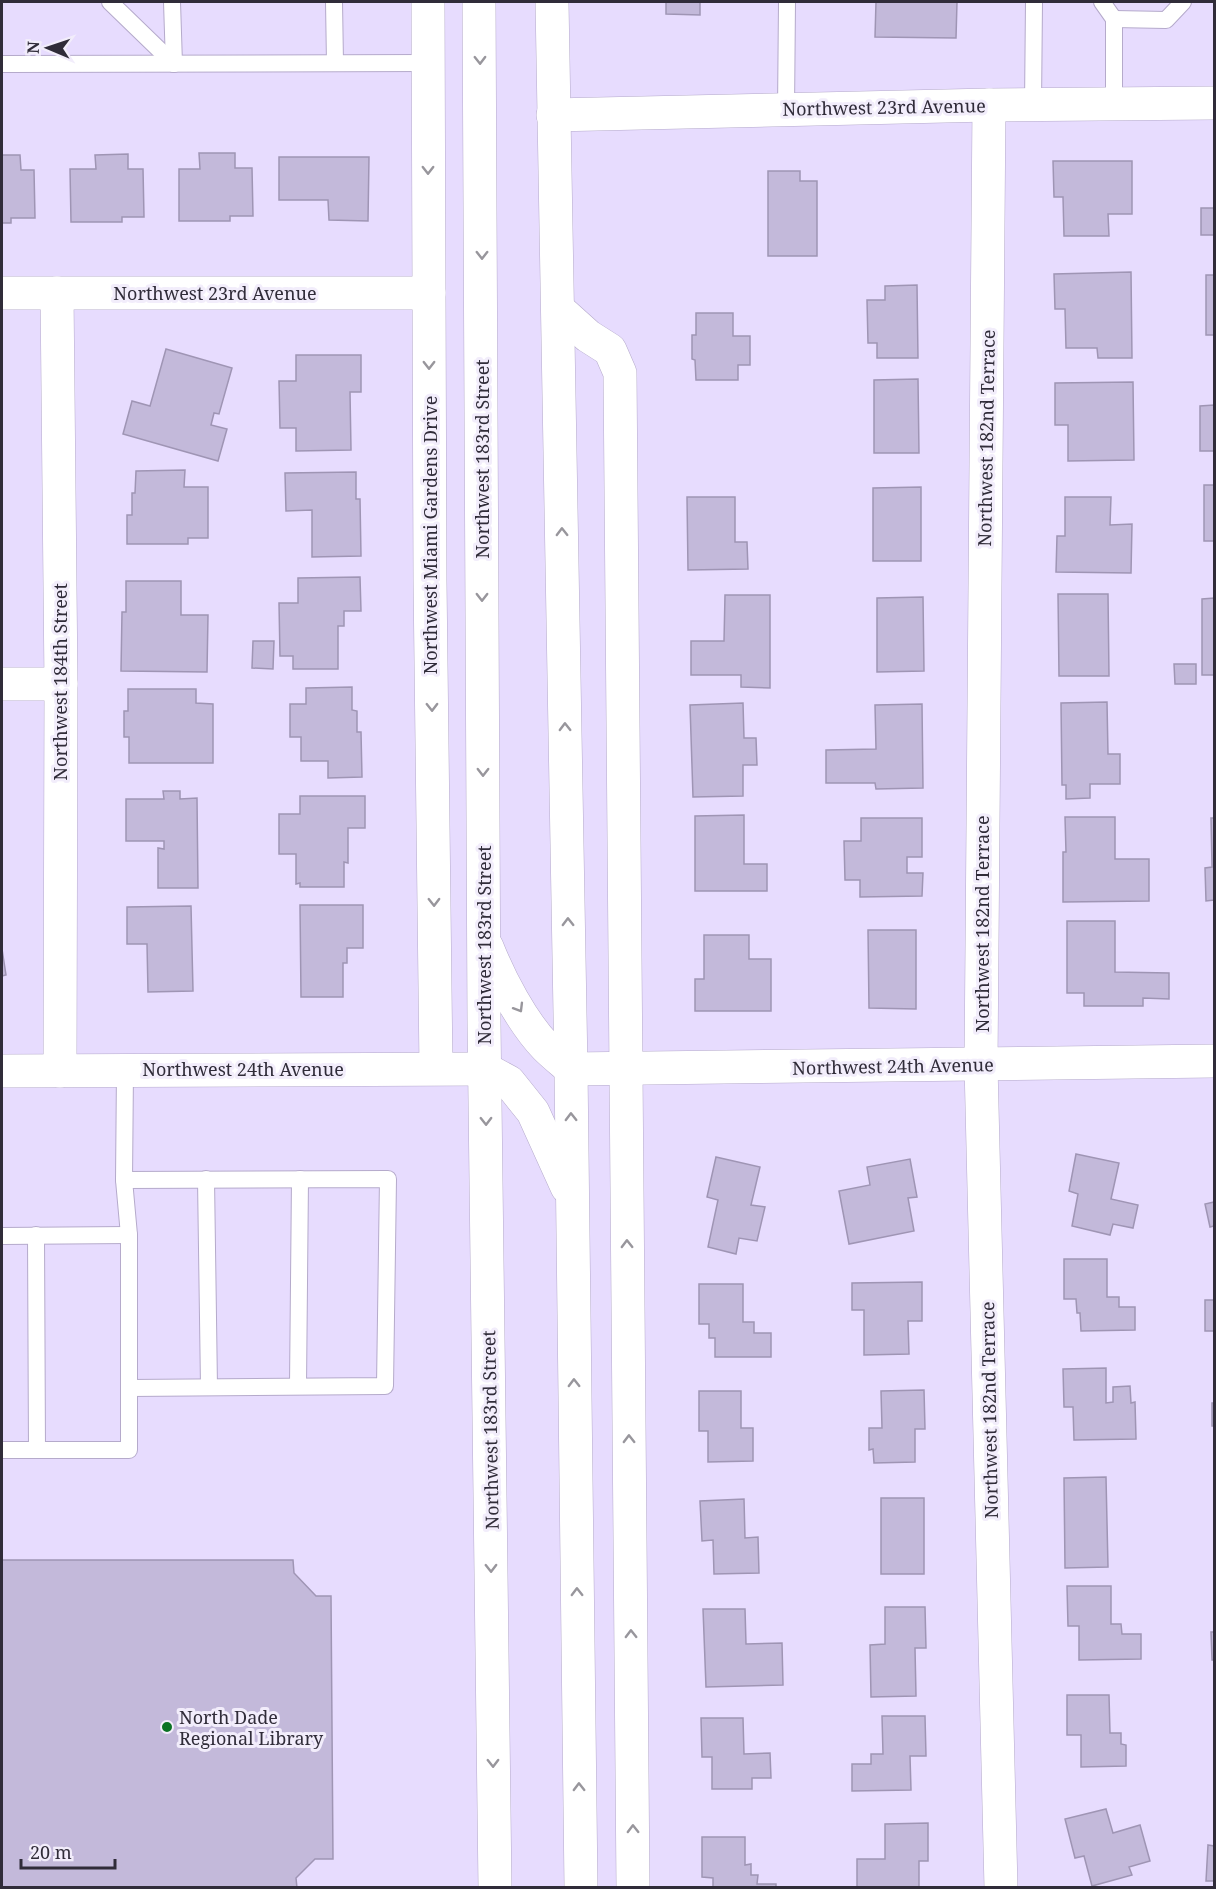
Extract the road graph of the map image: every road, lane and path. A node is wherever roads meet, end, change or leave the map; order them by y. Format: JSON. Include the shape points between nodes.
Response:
{"nodes":[{"id":1,"x":110,"y":2,"type":"edge"},
{"id":2,"x":172,"y":2,"type":"edge"},
{"id":3,"x":334,"y":2,"type":"edge"},
{"id":4,"x":428,"y":2,"type":"edge"},
{"id":5,"x":479,"y":2,"type":"edge"},
{"id":6,"x":552,"y":2,"type":"edge"},
{"id":7,"x":787,"y":2,"type":"edge"},
{"id":8,"x":1034,"y":2,"type":"edge"},
{"id":9,"x":1102,"y":2,"type":"edge"},
{"id":10,"x":1183,"y":2,"type":"edge"},
{"id":11,"x":1114,"y":19,"type":"junction"},
{"id":12,"x":335,"y":63,"type":"junction"},
{"id":13,"x":428,"y":63,"type":"junction"},
{"id":14,"x":2,"y":64,"type":"edge"},
{"id":15,"x":174,"y":64,"type":"junction"},
{"id":16,"x":1215,"y":103,"type":"edge"},
{"id":17,"x":1114,"y":104,"type":"junction"},
{"id":18,"x":989,"y":105,"type":"junction"},
{"id":19,"x":1033,"y":105,"type":"junction"},
{"id":20,"x":786,"y":110,"type":"junction"},
{"id":21,"x":553,"y":115,"type":"junction"},
{"id":22,"x":2,"y":293,"type":"edge"},
{"id":23,"x":57,"y":293,"type":"junction"},
{"id":24,"x":429,"y":293,"type":"junction"},
{"id":25,"x":558,"y":309,"type":"junction"},
{"id":26,"x":2,"y":684,"type":"edge"},
{"id":27,"x":61,"y":684,"type":"junction"},
{"id":28,"x":484,"y":937,"type":"junction"},
{"id":29,"x":1215,"y":1061,"type":"edge"},
{"id":30,"x":981,"y":1065,"type":"junction"},
{"id":31,"x":436,"y":1068,"type":"junction"},
{"id":32,"x":485,"y":1069,"type":"junction"},
{"id":33,"x":571,"y":1069,"type":"junction"},
{"id":34,"x":626,"y":1069,"type":"junction"},
{"id":35,"x":125,"y":1070,"type":"junction"},
{"id":36,"x":2,"y":1071,"type":"edge"},
{"id":37,"x":60,"y":1071,"type":"junction"},
{"id":38,"x":206,"y":1179,"type":"junction"},
{"id":39,"x":300,"y":1179,"type":"junction"},
{"id":40,"x":124,"y":1180,"type":"junction"},
{"id":41,"x":572,"y":1197,"type":"junction"},
{"id":42,"x":36,"y":1235,"type":"junction"},
{"id":43,"x":129,"y":1235,"type":"junction"},
{"id":44,"x":2,"y":1236,"type":"edge"},
{"id":45,"x":298,"y":1386,"type":"junction"},
{"id":46,"x":209,"y":1387,"type":"junction"},
{"id":47,"x":129,"y":1388,"type":"junction"},
{"id":48,"x":2,"y":1450,"type":"edge"},
{"id":49,"x":37,"y":1450,"type":"junction"},
{"id":50,"x":495,"y":1887,"type":"edge"},
{"id":51,"x":581,"y":1887,"type":"edge"},
{"id":52,"x":633,"y":1887,"type":"edge"},
{"id":53,"x":1001,"y":1887,"type":"edge"}],
"edges":[{"from":1,"to":15,"type":"lane"},
{"from":2,"to":15,"type":"lane"},
{"from":3,"to":12,"type":"lane"},
{"from":4,"to":13,"type":"street","name":"Northwest Miami Gardens Drive"},
{"from":5,"to":28,"type":"street","name":"Northwest 183rd Street","one_way":true},
{"from":6,"to":21,"type":"street"},
{"from":7,"to":20,"type":"lane"},
{"from":8,"to":19,"type":"lane"},
{"from":9,"to":11,"type":"lane"},
{"from":10,"to":11,"type":"lane","via":[[1166,20]]},
{"from":11,"to":17,"type":"lane"},
{"from":12,"to":13,"type":"lane"},
{"from":12,"to":15,"type":"lane"},
{"from":13,"to":24,"type":"street","name":"Northwest Miami Gardens Drive","one_way":true},
{"from":14,"to":15,"type":"lane"},
{"from":16,"to":17,"type":"street","name":"Northwest 23rd Avenue"},
{"from":17,"to":19,"type":"street","name":"Northwest 23rd Avenue"},
{"from":18,"to":19,"type":"street","name":"Northwest 23rd Avenue"},
{"from":18,"to":20,"type":"street","name":"Northwest 23rd Avenue"},
{"from":18,"to":30,"type":"street","name":"Northwest 182nd Terrace"},
{"from":20,"to":21,"type":"street","name":"Northwest 23rd Avenue"},
{"from":21,"to":25,"type":"street"},
{"from":22,"to":23,"type":"street","name":"Northwest 23rd Avenue"},
{"from":23,"to":24,"type":"street","name":"Northwest 23rd Avenue"},
{"from":23,"to":27,"type":"street","name":"Northwest 184th Street"},
{"from":24,"to":31,"type":"street","name":"Northwest Miami Gardens Drive","one_way":true},
{"from":33,"to":25,"type":"street","one_way":true},
{"from":25,"to":34,"type":"street","via":[[610,350],[620,373]]},
{"from":26,"to":27,"type":"street"},
{"from":27,"to":37,"type":"street","name":"Northwest 184th Street"},
{"from":28,"to":32,"type":"street","name":"Northwest 183rd Street"},
{"from":28,"to":33,"type":"street","one_way":true,"via":[[494,965],[520,1012],[545,1046]]},
{"from":29,"to":30,"type":"street","name":"Northwest 24th Avenue"},
{"from":30,"to":34,"type":"street","name":"Northwest 24th Avenue"},
{"from":30,"to":53,"type":"street","name":"Northwest 182nd Terrace"},
{"from":31,"to":32,"type":"street","name":"Northwest 24th Avenue"},
{"from":31,"to":35,"type":"street","name":"Northwest 24th Avenue"},
{"from":32,"to":41,"type":"street","via":[[508,1082],[533,1112]]},
{"from":32,"to":50,"type":"street","name":"Northwest 183rd Street","one_way":true},
{"from":33,"to":34,"type":"street","name":"Northwest 24th Avenue"},
{"from":41,"to":33,"type":"street","one_way":true},
{"from":52,"to":34,"type":"street","one_way":true},
{"from":35,"to":37,"type":"street","name":"Northwest 24th Avenue"},
{"from":35,"to":40,"type":"lane"},
{"from":36,"to":37,"type":"street","name":"Northwest 24th Avenue"},
{"from":38,"to":39,"type":"lane"},
{"from":38,"to":40,"type":"lane"},
{"from":38,"to":46,"type":"lane"},
{"from":39,"to":45,"type":"lane"},
{"from":39,"to":45,"type":"lane","via":[[388,1179],[385,1386]]},
{"from":40,"to":43,"type":"lane"},
{"from":51,"to":41,"type":"street","one_way":true},
{"from":42,"to":43,"type":"lane"},
{"from":42,"to":44,"type":"lane"},
{"from":42,"to":49,"type":"lane"},
{"from":43,"to":47,"type":"lane"},
{"from":45,"to":46,"type":"lane"},
{"from":46,"to":47,"type":"lane"},
{"from":47,"to":49,"type":"lane","via":[[129,1450]]},
{"from":48,"to":49,"type":"lane"}]}
